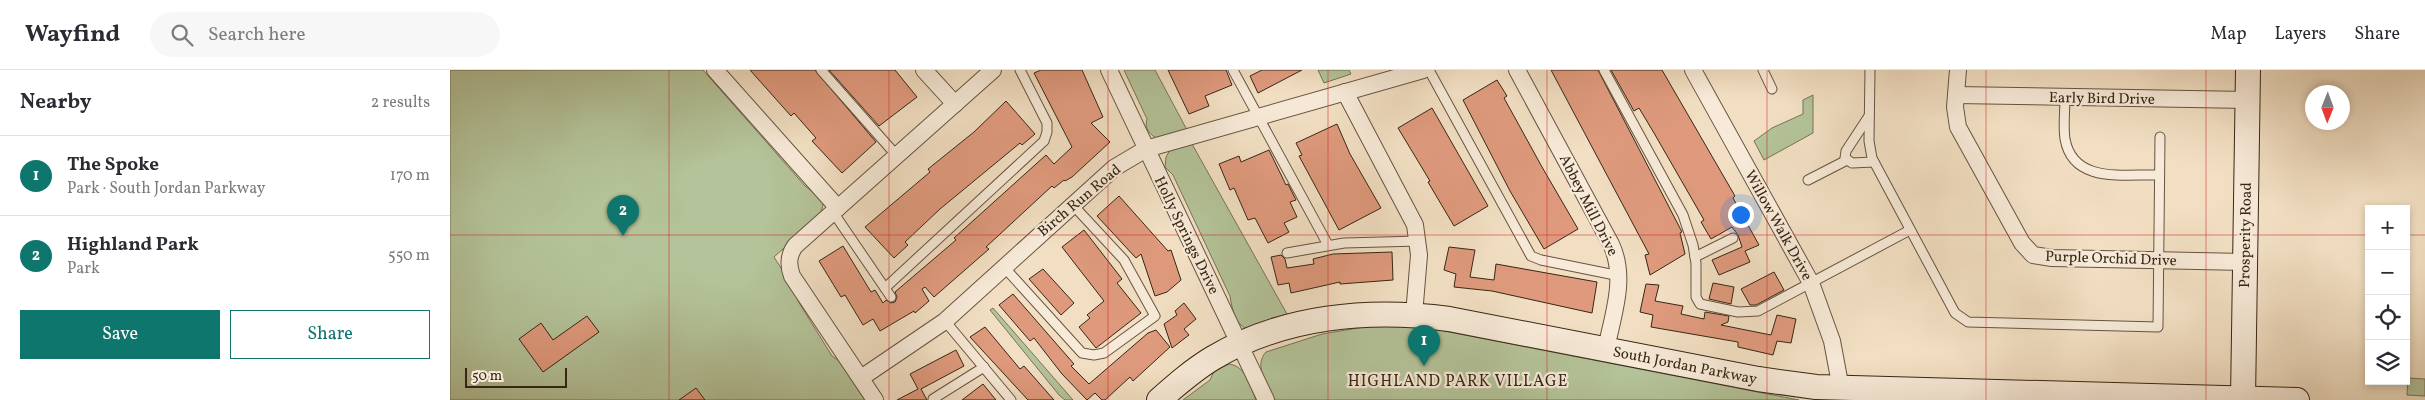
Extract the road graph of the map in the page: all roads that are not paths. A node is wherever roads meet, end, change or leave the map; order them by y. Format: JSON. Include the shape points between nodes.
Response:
{"nodes":[{"id":1,"x":715,"y":70,"type":"edge"},
{"id":2,"x":821,"y":70,"type":"edge"},
{"id":3,"x":924,"y":70,"type":"edge"},
{"id":4,"x":993,"y":70,"type":"edge"},
{"id":5,"x":1020,"y":70,"type":"edge"},
{"id":6,"x":1109,"y":70,"type":"edge"},
{"id":7,"x":1234,"y":70,"type":"edge"},
{"id":8,"x":1423,"y":70,"type":"edge"},
{"id":9,"x":1429,"y":70,"type":"edge"},
{"id":10,"x":1517,"y":70,"type":"edge"},
{"id":11,"x":1604,"y":70,"type":"edge"},
{"id":12,"x":1694,"y":70,"type":"edge"},
{"id":13,"x":1763,"y":70,"type":"edge"},
{"id":14,"x":1870,"y":70,"type":"edge"},
{"id":15,"x":1958,"y":70,"type":"edge"},
{"id":16,"x":2248,"y":70,"type":"edge"},
{"id":17,"x":1772,"y":89,"type":"dead end"},
{"id":18,"x":1345,"y":92,"type":"junction"},
{"id":19,"x":1956,"y":95,"type":"junction"},
{"id":20,"x":2065,"y":97,"type":"junction"},
{"id":21,"x":2248,"y":100,"type":"junction"},
{"id":22,"x":955,"y":104,"type":"junction"},
{"id":23,"x":1869,"y":116,"type":"junction"},
{"id":24,"x":1259,"y":118,"type":"junction"},
{"id":25,"x":2160,"y":137,"type":"dead end"},
{"id":26,"x":1146,"y":149,"type":"junction"},
{"id":27,"x":897,"y":156,"type":"junction"},
{"id":28,"x":1847,"y":160,"type":"junction"},
{"id":29,"x":1874,"y":162,"type":"junction"},
{"id":30,"x":2158,"y":175,"type":"junction"},
{"id":31,"x":1808,"y":180,"type":"dead end"},
{"id":32,"x":1072,"y":204,"type":"junction"},
{"id":33,"x":835,"y":210,"type":"junction"},
{"id":34,"x":1910,"y":230,"type":"junction"},
{"id":35,"x":1733,"y":238,"type":"dead end"},
{"id":36,"x":1419,"y":241,"type":"junction"},
{"id":37,"x":1328,"y":245,"type":"junction"},
{"id":38,"x":1287,"y":253,"type":"dead end"},
{"id":39,"x":1695,"y":257,"type":"junction"},
{"id":40,"x":2159,"y":260,"type":"junction"},
{"id":41,"x":2245,"y":262,"type":"junction"},
{"id":42,"x":1004,"y":267,"type":"junction"},
{"id":43,"x":1620,"y":276,"type":"junction"},
{"id":44,"x":1811,"y":283,"type":"junction"},
{"id":45,"x":885,"y":288,"type":"junction"},
{"id":46,"x":890,"y":297,"type":"dead end"},
{"id":47,"x":1414,"y":315,"type":"junction"},
{"id":48,"x":945,"y":320,"type":"junction"},
{"id":49,"x":1240,"y":344,"type":"junction"},
{"id":50,"x":1606,"y":349,"type":"junction"},
{"id":51,"x":984,"y":367,"type":"junction"},
{"id":52,"x":861,"y":378,"type":"junction"},
{"id":53,"x":1841,"y":389,"type":"junction"},
{"id":54,"x":933,"y":399,"type":"edge"},
{"id":55,"x":2243,"y":399,"type":"edge"},
{"id":56,"x":875,"y":400,"type":"edge"},
{"id":57,"x":1011,"y":400,"type":"edge"},
{"id":58,"x":1159,"y":400,"type":"edge"},
{"id":59,"x":1266,"y":400,"type":"edge"},
{"id":60,"x":2297,"y":400,"type":"edge"}],
"edges":[{"from":1,"to":33,"type":"street"},
{"from":2,"to":27,"type":"lane"},
{"from":3,"to":22,"type":"street"},
{"from":4,"to":22,"type":"street"},
{"from":5,"to":45,"type":"lane","via":[[1047,123],[1044,141]]},
{"from":6,"to":26,"type":"street","name":"Holly Springs Drive"},
{"from":7,"to":24,"type":"lane"},
{"from":8,"to":18,"type":"street","name":"Birch Run Road"},
{"from":9,"to":43,"type":"lane","via":[[1528,252],[1541,260]]},
{"from":10,"to":43,"type":"street","name":"Abbey Mill Drive","via":[[1611,244]]},
{"from":11,"to":39,"type":"lane","via":[[1682,214]]},
{"from":12,"to":44,"type":"street","name":"Willow Walk Drive"},
{"from":13,"to":17,"type":"lane"},
{"from":14,"to":23,"type":"lane"},
{"from":15,"to":19,"type":"street","name":"Purple Orchid Drive"},
{"from":16,"to":21,"type":"street","name":"Prosperity Road"},
{"from":18,"to":24,"type":"street","name":"Birch Run Road"},
{"from":18,"to":36,"type":"street","via":[[1411,217]]},
{"from":19,"to":20,"type":"street","name":"Early Bird Drive"},
{"from":19,"to":40,"type":"street","name":"Purple Orchid Drive","via":[[1958,127],[2022,243],[2033,255]]},
{"from":20,"to":21,"type":"street","name":"Early Bird Drive"},
{"from":20,"to":30,"type":"lane","via":[[2065,141],[2078,166],[2090,172]]},
{"from":21,"to":41,"type":"street","name":"Prosperity Road"},
{"from":22,"to":27,"type":"street"},
{"from":23,"to":28,"type":"lane","via":[[1846,151]]},
{"from":23,"to":29,"type":"lane","via":[[1869,141]]},
{"from":24,"to":26,"type":"street","name":"Birch Run Road"},
{"from":24,"to":37,"type":"lane"},
{"from":25,"to":30,"type":"lane"},
{"from":26,"to":32,"type":"street","name":"Birch Run Road","via":[[1114,168]]},
{"from":26,"to":49,"type":"street","name":"Holly Springs Drive"},
{"from":27,"to":33,"type":"street"},
{"from":28,"to":29,"type":"lane","via":[[1852,163]]},
{"from":28,"to":31,"type":"lane"},
{"from":29,"to":34,"type":"lane"},
{"from":30,"to":40,"type":"lane"},
{"from":32,"to":42,"type":"street","name":"Birch Run Road"},
{"from":32,"to":42,"type":"lane","via":[[1124,260],[1154,316],[1104,353],[1082,353]]},
{"from":33,"to":45,"type":"lane"},
{"from":33,"to":52,"type":"street","via":[[795,246],[789,260],[792,276]]},
{"from":34,"to":40,"type":"lane","via":[[1955,313],[1974,323],[2158,327]]},
{"from":34,"to":44,"type":"lane"},
{"from":35,"to":39,"type":"lane"},
{"from":36,"to":37,"type":"lane"},
{"from":36,"to":47,"type":"street"},
{"from":37,"to":38,"type":"lane"},
{"from":39,"to":44,"type":"lane","via":[[1696,293],[1703,305],[1752,312]]},
{"from":40,"to":41,"type":"street","name":"Purple Orchid Drive"},
{"from":41,"to":55,"type":"street","name":"Prosperity Road"},
{"from":42,"to":48,"type":"street","name":"Birch Run Road"},
{"from":43,"to":50,"type":"street","name":"Abbey Mill Drive"},
{"from":44,"to":53,"type":"street","name":"Willow Walk Drive","via":[[1832,341]]},
{"from":45,"to":46,"type":"lane"},
{"from":47,"to":49,"type":"street","name":"South Jordan Parkway","via":[[1374,314],[1323,319],[1284,328]]},
{"from":47,"to":50,"type":"street","name":"South Jordan Parkway"},
{"from":48,"to":51,"type":"lane"},
{"from":48,"to":52,"type":"street","name":"Birch Run Road"},
{"from":49,"to":58,"type":"street","name":"South Jordan Parkway","via":[[1202,366]]},
{"from":49,"to":59,"type":"street","name":"Holly Springs Drive"},
{"from":50,"to":53,"type":"street","name":"South Jordan Parkway","via":[[1776,382]]},
{"from":51,"to":54,"type":"lane"},
{"from":51,"to":57,"type":"lane"},
{"from":52,"to":56,"type":"street"},
{"from":53,"to":55,"type":"street","name":"South Jordan Parkway"},
{"from":55,"to":60,"type":"street","name":"South Jordan Parkway"}]}
